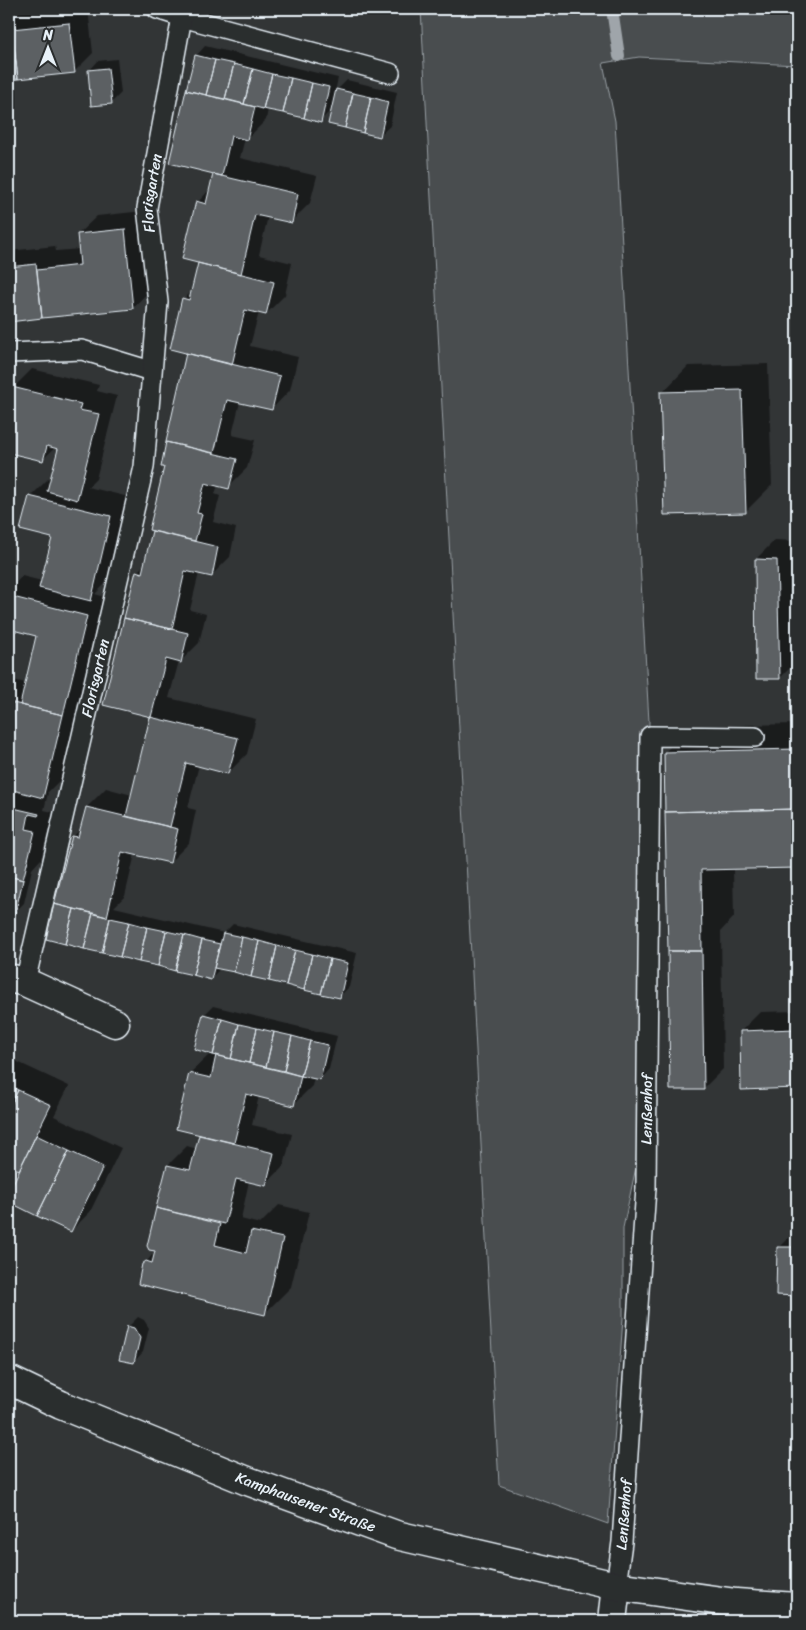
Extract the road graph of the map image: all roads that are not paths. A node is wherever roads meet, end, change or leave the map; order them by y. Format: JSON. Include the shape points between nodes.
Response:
{"nodes":[{"id":1,"x":157,"y":9,"type":"edge"},
{"id":2,"x":182,"y":17,"type":"junction"},
{"id":3,"x":390,"y":73,"type":"dead end"},
{"id":4,"x":9,"y":353,"type":"edge"},
{"id":5,"x":151,"y":372,"type":"junction"},
{"id":6,"x":755,"y":737,"type":"dead end"},
{"id":7,"x":17,"y":980,"type":"edge"},
{"id":8,"x":115,"y":1023,"type":"dead end"},
{"id":9,"x":9,"y":1380,"type":"edge"},
{"id":10,"x":616,"y":1586,"type":"junction"},
{"id":11,"x":797,"y":1607,"type":"edge"},
{"id":12,"x":612,"y":1621,"type":"edge"}],
"edges":[{"from":1,"to":2,"type":"lane"},
{"from":2,"to":3,"type":"lane"},
{"from":2,"to":5,"type":"lane","name":"Florisgarten","via":[[148,208],[158,302]]},
{"from":4,"to":5,"type":"lane","via":[[82,350]]},
{"from":5,"to":7,"type":"lane","name":"Florisgarten","via":[[144,467]]},
{"from":6,"to":10,"type":"lane","name":"Lenßenhof","via":[[650,736],[646,1188]]},
{"from":7,"to":8,"type":"main road","name":"Florisgarten"},
{"from":9,"to":10,"type":"main road","name":"Kamphausener Straße","via":[[61,1405],[245,1480],[396,1535]]},
{"from":10,"to":11,"type":"main road","name":"Kamphausener Straße","via":[[736,1603]]},
{"from":10,"to":12,"type":"main road"}]}
